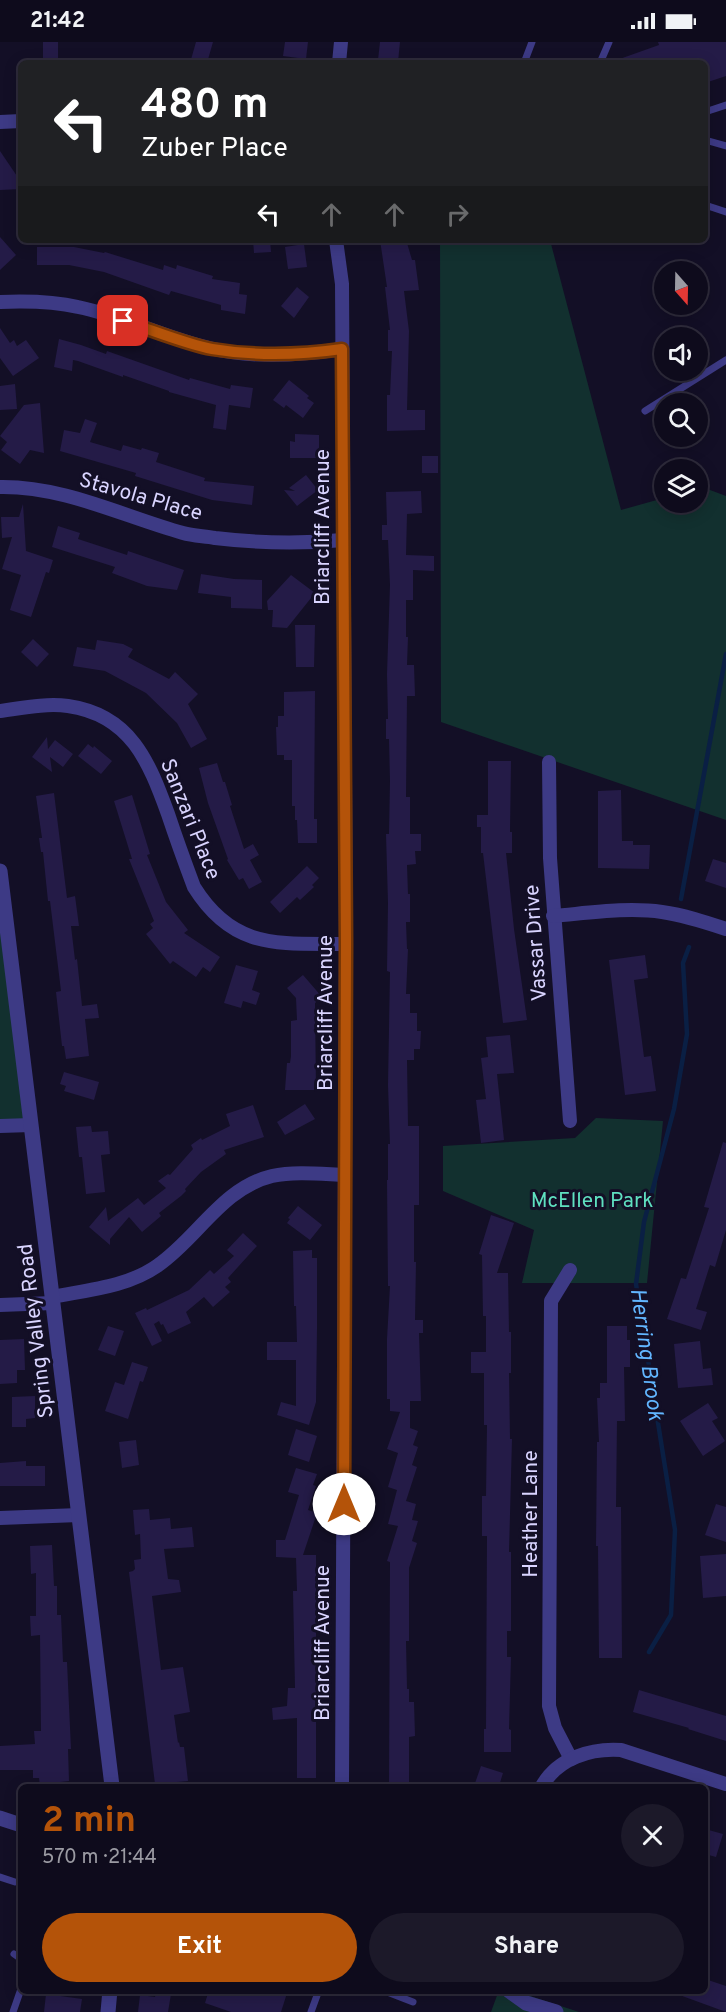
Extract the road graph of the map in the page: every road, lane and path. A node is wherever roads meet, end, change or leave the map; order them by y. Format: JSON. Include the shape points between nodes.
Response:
{"nodes":[{"id":1,"x":341,"y":42,"type":"edge"},
{"id":2,"x":524,"y":42,"type":"edge"},
{"id":3,"x":532,"y":42,"type":"edge"},
{"id":4,"x":609,"y":42,"type":"edge"},
{"id":5,"x":339,"y":60,"type":"edge"},
{"id":6,"x":525,"y":60,"type":"edge"},
{"id":7,"x":525,"y":60,"type":"edge"},
{"id":8,"x":601,"y":60,"type":"edge"},
{"id":9,"x":726,"y":105,"type":"edge"},
{"id":10,"x":708,"y":111,"type":"edge"},
{"id":11,"x":18,"y":121,"type":"edge"},
{"id":12,"x":0,"y":122,"type":"edge"},
{"id":13,"x":708,"y":141,"type":"edge"},
{"id":14,"x":726,"y":146,"type":"edge"},
{"id":15,"x":708,"y":206,"type":"edge"},
{"id":16,"x":726,"y":212,"type":"edge"},
{"id":17,"x":336,"y":243,"type":"edge"},
{"id":18,"x":0,"y":302,"type":"edge"},
{"id":19,"x":342,"y":349,"type":"junction"},
{"id":20,"x":726,"y":360,"type":"edge"},
{"id":21,"x":645,"y":411,"type":"dead end"},
{"id":22,"x":0,"y":487,"type":"edge"},
{"id":23,"x":343,"y":540,"type":"junction"},
{"id":24,"x":0,"y":711,"type":"edge"},
{"id":25,"x":549,"y":762,"type":"dead end"},
{"id":26,"x":0,"y":871,"type":"edge"},
{"id":27,"x":2,"y":906,"type":"edge"},
{"id":28,"x":553,"y":916,"type":"junction"},
{"id":29,"x":726,"y":929,"type":"edge"},
{"id":30,"x":346,"y":944,"type":"junction"},
{"id":31,"x":570,"y":1121,"type":"dead end"},
{"id":32,"x":31,"y":1125,"type":"junction"},
{"id":33,"x":0,"y":1126,"type":"edge"},
{"id":34,"x":345,"y":1175,"type":"junction"},
{"id":35,"x":570,"y":1270,"type":"dead end"},
{"id":36,"x":52,"y":1300,"type":"junction"},
{"id":37,"x":0,"y":1305,"type":"edge"},
{"id":38,"x":79,"y":1515,"type":"junction"},
{"id":39,"x":0,"y":1518,"type":"edge"},
{"id":40,"x":572,"y":1759,"type":"junction"},
{"id":41,"x":112,"y":1784,"type":"edge"},
{"id":42,"x":342,"y":1784,"type":"edge"},
{"id":43,"x":544,"y":1784,"type":"edge"},
{"id":44,"x":726,"y":1784,"type":"edge"},
{"id":45,"x":0,"y":1819,"type":"edge"},
{"id":46,"x":18,"y":1824,"type":"edge"},
{"id":47,"x":0,"y":1877,"type":"edge"},
{"id":48,"x":15,"y":1882,"type":"dead end"},
{"id":49,"x":19,"y":1994,"type":"edge"},
{"id":50,"x":104,"y":1994,"type":"edge"},
{"id":51,"x":318,"y":1994,"type":"edge"},
{"id":52,"x":392,"y":1994,"type":"edge"},
{"id":53,"x":514,"y":1994,"type":"edge"},
{"id":54,"x":413,"y":2002,"type":"dead end"},
{"id":55,"x":13,"y":2012,"type":"edge"},
{"id":56,"x":108,"y":2012,"type":"edge"},
{"id":57,"x":311,"y":2012,"type":"edge"},
{"id":58,"x":556,"y":2012,"type":"edge"}],
"edges":[{"from":1,"to":5,"type":"street"},
{"from":2,"to":6,"type":"lane"},
{"from":3,"to":7,"type":"lane"},
{"from":4,"to":8,"type":"lane"},
{"from":9,"to":10,"type":"lane"},
{"from":11,"to":12,"type":"street"},
{"from":13,"to":14,"type":"lane"},
{"from":15,"to":16,"type":"lane"},
{"from":17,"to":19,"type":"street","name":"Briarcliff Avenue","via":[[342,284]]},
{"from":18,"to":19,"type":"street","via":[[50,302],[79,307],[210,349],[249,353]]},
{"from":19,"to":23,"type":"street","name":"Briarcliff Avenue"},
{"from":20,"to":21,"type":"lane"},
{"from":22,"to":23,"type":"street","name":"Stavola Place","via":[[65,495],[185,534],[259,542]]},
{"from":23,"to":30,"type":"street","name":"Briarcliff Avenue"},
{"from":24,"to":30,"type":"street","name":"Sanzari Place","via":[[69,706],[92,712],[113,724],[129,737],[152,771],[194,887],[219,919],[235,930],[273,943]]},
{"from":25,"to":28,"type":"street","name":"Vassar Drive"},
{"from":26,"to":27,"type":"street","name":"Spring Valley Road"},
{"from":27,"to":32,"type":"street","name":"Spring Valley Road"},
{"from":28,"to":29,"type":"street","via":[[632,910],[660,912]]},
{"from":28,"to":31,"type":"street","name":"Vassar Drive"},
{"from":30,"to":34,"type":"street","name":"Briarcliff Avenue"},
{"from":32,"to":33,"type":"street"},
{"from":32,"to":36,"type":"street","name":"Spring Valley Road"},
{"from":34,"to":36,"type":"street","via":[[291,1173],[250,1184],[226,1200],[178,1251],[156,1267],[131,1281]]},
{"from":34,"to":42,"type":"street","name":"Briarcliff Avenue"},
{"from":35,"to":40,"type":"street","name":"Heather Lane","via":[[551,1301],[549,1706],[552,1721]]},
{"from":36,"to":37,"type":"street"},
{"from":36,"to":38,"type":"street","name":"Spring Valley Road"},
{"from":38,"to":39,"type":"street"},
{"from":38,"to":41,"type":"street","name":"Spring Valley Road"},
{"from":40,"to":43,"type":"street"},
{"from":40,"to":44,"type":"street","via":[[605,1749],[621,1750]]},
{"from":45,"to":46,"type":"street"},
{"from":47,"to":48,"type":"lane"},
{"from":49,"to":55,"type":"lane"},
{"from":50,"to":56,"type":"street"},
{"from":51,"to":57,"type":"lane"},
{"from":52,"to":54,"type":"lane"},
{"from":53,"to":58,"type":"street"}]}
